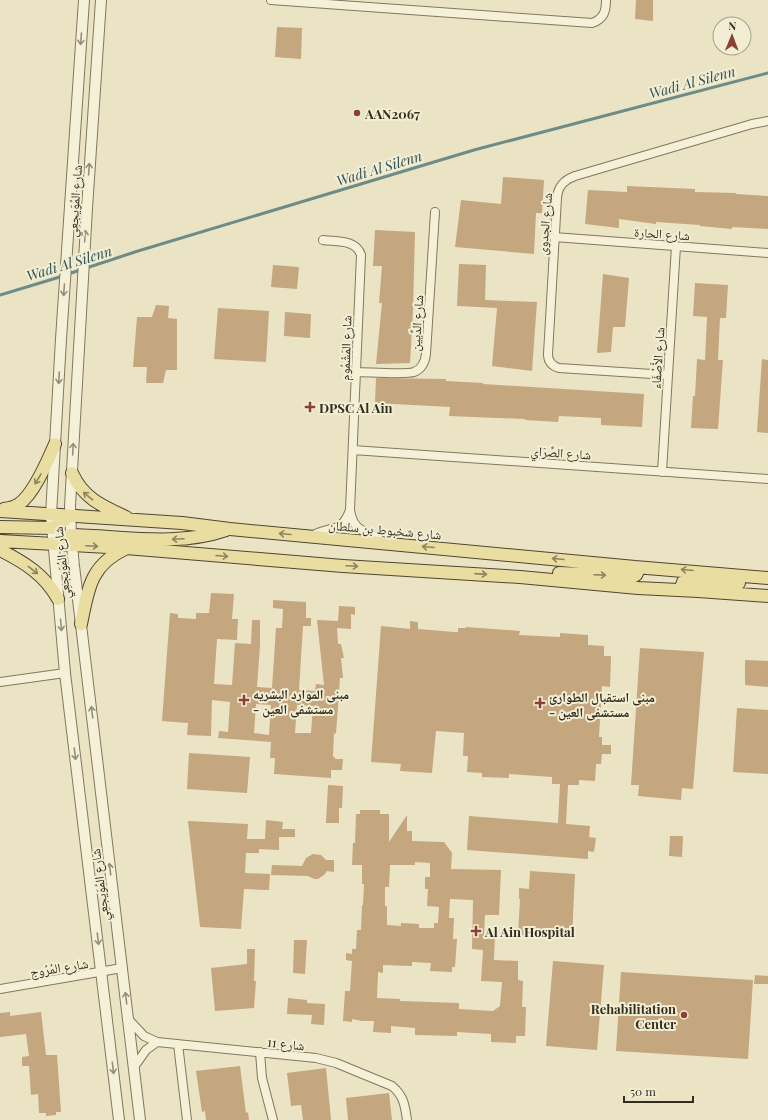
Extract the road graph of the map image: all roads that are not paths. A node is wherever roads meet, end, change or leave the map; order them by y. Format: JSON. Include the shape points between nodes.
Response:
{"nodes":[{"id":1,"x":84,"y":0,"type":"edge"},
{"id":2,"x":271,"y":0,"type":"edge"},
{"id":3,"x":606,"y":0,"type":"edge"},
{"id":4,"x":103,"y":2,"type":"edge"},
{"id":5,"x":768,"y":121,"type":"edge"},
{"id":6,"x":435,"y":212,"type":"dead end"},
{"id":7,"x":554,"y":237,"type":"junction"},
{"id":8,"x":323,"y":240,"type":"dead end"},
{"id":9,"x":676,"y":246,"type":"junction"},
{"id":10,"x":768,"y":253,"type":"edge"},
{"id":11,"x":356,"y":372,"type":"junction"},
{"id":12,"x":668,"y":375,"type":"junction"},
{"id":13,"x":55,"y":444,"type":"junction"},
{"id":14,"x":353,"y":450,"type":"junction"},
{"id":15,"x":662,"y":472,"type":"junction"},
{"id":16,"x":72,"y":473,"type":"junction"},
{"id":17,"x":768,"y":479,"type":"edge"},
{"id":18,"x":0,"y":510,"type":"edge"},
{"id":19,"x":350,"y":510,"type":"junction"},
{"id":20,"x":51,"y":515,"type":"junction"},
{"id":21,"x":70,"y":516,"type":"junction"},
{"id":22,"x":134,"y":521,"type":"junction"},
{"id":23,"x":0,"y":527,"type":"edge"},
{"id":24,"x":52,"y":528,"type":"junction"},
{"id":25,"x":230,"y":529,"type":"junction"},
{"id":26,"x":311,"y":536,"type":"junction"},
{"id":27,"x":71,"y":540,"type":"junction"},
{"id":28,"x":0,"y":541,"type":"edge"},
{"id":29,"x":384,"y":543,"type":"junction"},
{"id":30,"x":54,"y":544,"type":"junction"},
{"id":31,"x":126,"y":548,"type":"junction"},
{"id":32,"x":0,"y":550,"type":"edge"},
{"id":33,"x":635,"y":566,"type":"junction"},
{"id":34,"x":520,"y":577,"type":"junction"},
{"id":35,"x":768,"y":578,"type":"edge"},
{"id":36,"x":768,"y":585,"type":"edge"},
{"id":37,"x":687,"y":590,"type":"junction"},
{"id":38,"x":768,"y":596,"type":"edge"},
{"id":39,"x":58,"y":599,"type":"junction"},
{"id":40,"x":81,"y":624,"type":"junction"},
{"id":41,"x":65,"y":673,"type":"junction"},
{"id":42,"x":0,"y":682,"type":"edge"},
{"id":43,"x":122,"y":968,"type":"junction"},
{"id":44,"x":102,"y":972,"type":"junction"},
{"id":45,"x":0,"y":989,"type":"edge"},
{"id":46,"x":129,"y":1020,"type":"junction"},
{"id":47,"x":157,"y":1042,"type":"junction"},
{"id":48,"x":178,"y":1044,"type":"junction"},
{"id":49,"x":260,"y":1052,"type":"junction"},
{"id":50,"x":134,"y":1067,"type":"junction"},
{"id":51,"x":119,"y":1120,"type":"edge"},
{"id":52,"x":140,"y":1120,"type":"edge"},
{"id":53,"x":187,"y":1120,"type":"edge"},
{"id":54,"x":273,"y":1120,"type":"edge"},
{"id":55,"x":407,"y":1120,"type":"edge"}],
"edges":[{"from":1,"to":13,"type":"street","name":"شارع المُوَيجعِي","one_way":true},
{"from":2,"to":3,"type":"street","via":[[592,23],[602,18]]},
{"from":16,"to":4,"type":"street","name":"شارع المُوَيجعِي","one_way":true,"via":[[87,208]]},
{"from":5,"to":7,"type":"street","name":"شارع الجدوى","via":[[566,179],[557,194]]},
{"from":6,"to":11,"type":"street","name":"شارع الدِّيين","via":[[425,362],[410,373]]},
{"from":7,"to":9,"type":"street","name":"شارع الحارة"},
{"from":7,"to":12,"type":"street","name":"شارع الجدوى","via":[[549,362],[559,368]]},
{"from":8,"to":11,"type":"street","name":"شارع المَشْمُوم","via":[[350,243],[357,247],[361,255]]},
{"from":9,"to":10,"type":"street","name":"شارع الحارة"},
{"from":9,"to":12,"type":"street","name":"شارع الأَصْفَاء"},
{"from":11,"to":14,"type":"street","name":"شارع المَشْمُوم"},
{"from":12,"to":15,"type":"street","name":"شارع الأَصْفَاء"},
{"from":13,"to":18,"type":"main road","one_way":true,"via":[[24,500],[16,506]]},
{"from":13,"to":20,"type":"street","name":"شارع المُوَيجعِي"},
{"from":14,"to":15,"type":"street","name":"شارع الصِّرَاي"},
{"from":14,"to":19,"type":"street","name":"شارع المَشْمُوم"},
{"from":15,"to":17,"type":"street","name":"شارع الصِّرَاي"},
{"from":16,"to":21,"type":"street","name":"شارع المُوَيجعِي"},
{"from":22,"to":16,"type":"main road","one_way":true,"via":[[86,495]]},
{"from":18,"to":20,"type":"main road","name":"شارع شخبوط بن سلطان"},
{"from":19,"to":26,"type":"street","via":[[345,520],[336,528]]},
{"from":19,"to":29,"type":"street","name":"شارع المَشْمُوم","via":[[353,521],[360,529]]},
{"from":20,"to":21,"type":"main road","name":"شارع شخبوط بن سلطان"},
{"from":20,"to":24,"type":"street","name":"شارع المُوَيجعِي"},
{"from":21,"to":22,"type":"main road","name":"شارع شخبوط بن سلطان"},
{"from":21,"to":24,"type":"main road"},
{"from":21,"to":27,"type":"street","name":"شارع المُوَيجعِي"},
{"from":22,"to":25,"type":"main road","name":"شارع شخبوط بن سلطان"},
{"from":23,"to":24,"type":"main road"},
{"from":24,"to":30,"type":"street","name":"شارع المُوَيجعِي"},
{"from":26,"to":25,"type":"main road","name":"شارع شخبوط بن سلطان","one_way":true},
{"from":25,"to":27,"type":"main road","one_way":true,"via":[[176,540]]},
{"from":26,"to":29,"type":"main road","name":"شارع شخبوط بن سلطان"},
{"from":27,"to":30,"type":"main road"},
{"from":27,"to":31,"type":"main road","one_way":true},
{"from":27,"to":40,"type":"street","name":"شارع المُوَيجعِي"},
{"from":28,"to":30,"type":"main road"},
{"from":33,"to":29,"type":"main road","name":"شارع شخبوط بن سلطان","one_way":true},
{"from":30,"to":39,"type":"street","name":"شارع المُوَيجعِي"},
{"from":31,"to":34,"type":"main road","one_way":true,"via":[[343,566]]},
{"from":31,"to":40,"type":"main road","via":[[111,556],[93,576]]},
{"from":32,"to":39,"type":"main road","one_way":true,"via":[[32,568],[50,585]]},
{"from":34,"to":33,"type":"main road","one_way":true,"via":[[549,573],[634,576],[638,571]]},
{"from":35,"to":33,"type":"main road","name":"شارع شخبوط بن سلطان","one_way":true},
{"from":34,"to":37,"type":"main road"},
{"from":36,"to":37,"type":"main road","via":[[690,580],[682,583],[682,587]]},
{"from":37,"to":38,"type":"main road"},
{"from":39,"to":41,"type":"street","name":"شارع المُوَيجعِي","one_way":true},
{"from":43,"to":40,"type":"street","name":"شارع المُوَيجعِي","one_way":true},
{"from":41,"to":42,"type":"street"},
{"from":41,"to":44,"type":"street","name":"شارع المُوَيجعِي","one_way":true},
{"from":43,"to":44,"type":"street","name":"شارع المُرُوج"},
{"from":46,"to":43,"type":"street","name":"شارع المُوَيجعِي","one_way":true},
{"from":44,"to":45,"type":"street","name":"شارع المُرُوج"},
{"from":44,"to":51,"type":"street","name":"شارع المُوَيجعِي","one_way":true},
{"from":46,"to":47,"type":"street","via":[[144,1036]]},
{"from":46,"to":50,"type":"street","name":"شارع المُوَيجعِي"},
{"from":47,"to":48,"type":"street","name":"شارع 11"},
{"from":47,"to":50,"type":"street","via":[[146,1050]]},
{"from":48,"to":49,"type":"street","name":"شارع 11"},
{"from":48,"to":53,"type":"street"},
{"from":49,"to":54,"type":"street","via":[[262,1078]]},
{"from":49,"to":55,"type":"street","name":"شارع 11","via":[[322,1059],[387,1084],[402,1098]]},
{"from":50,"to":52,"type":"street","name":"شارع المُوَيجعِي"}]}
